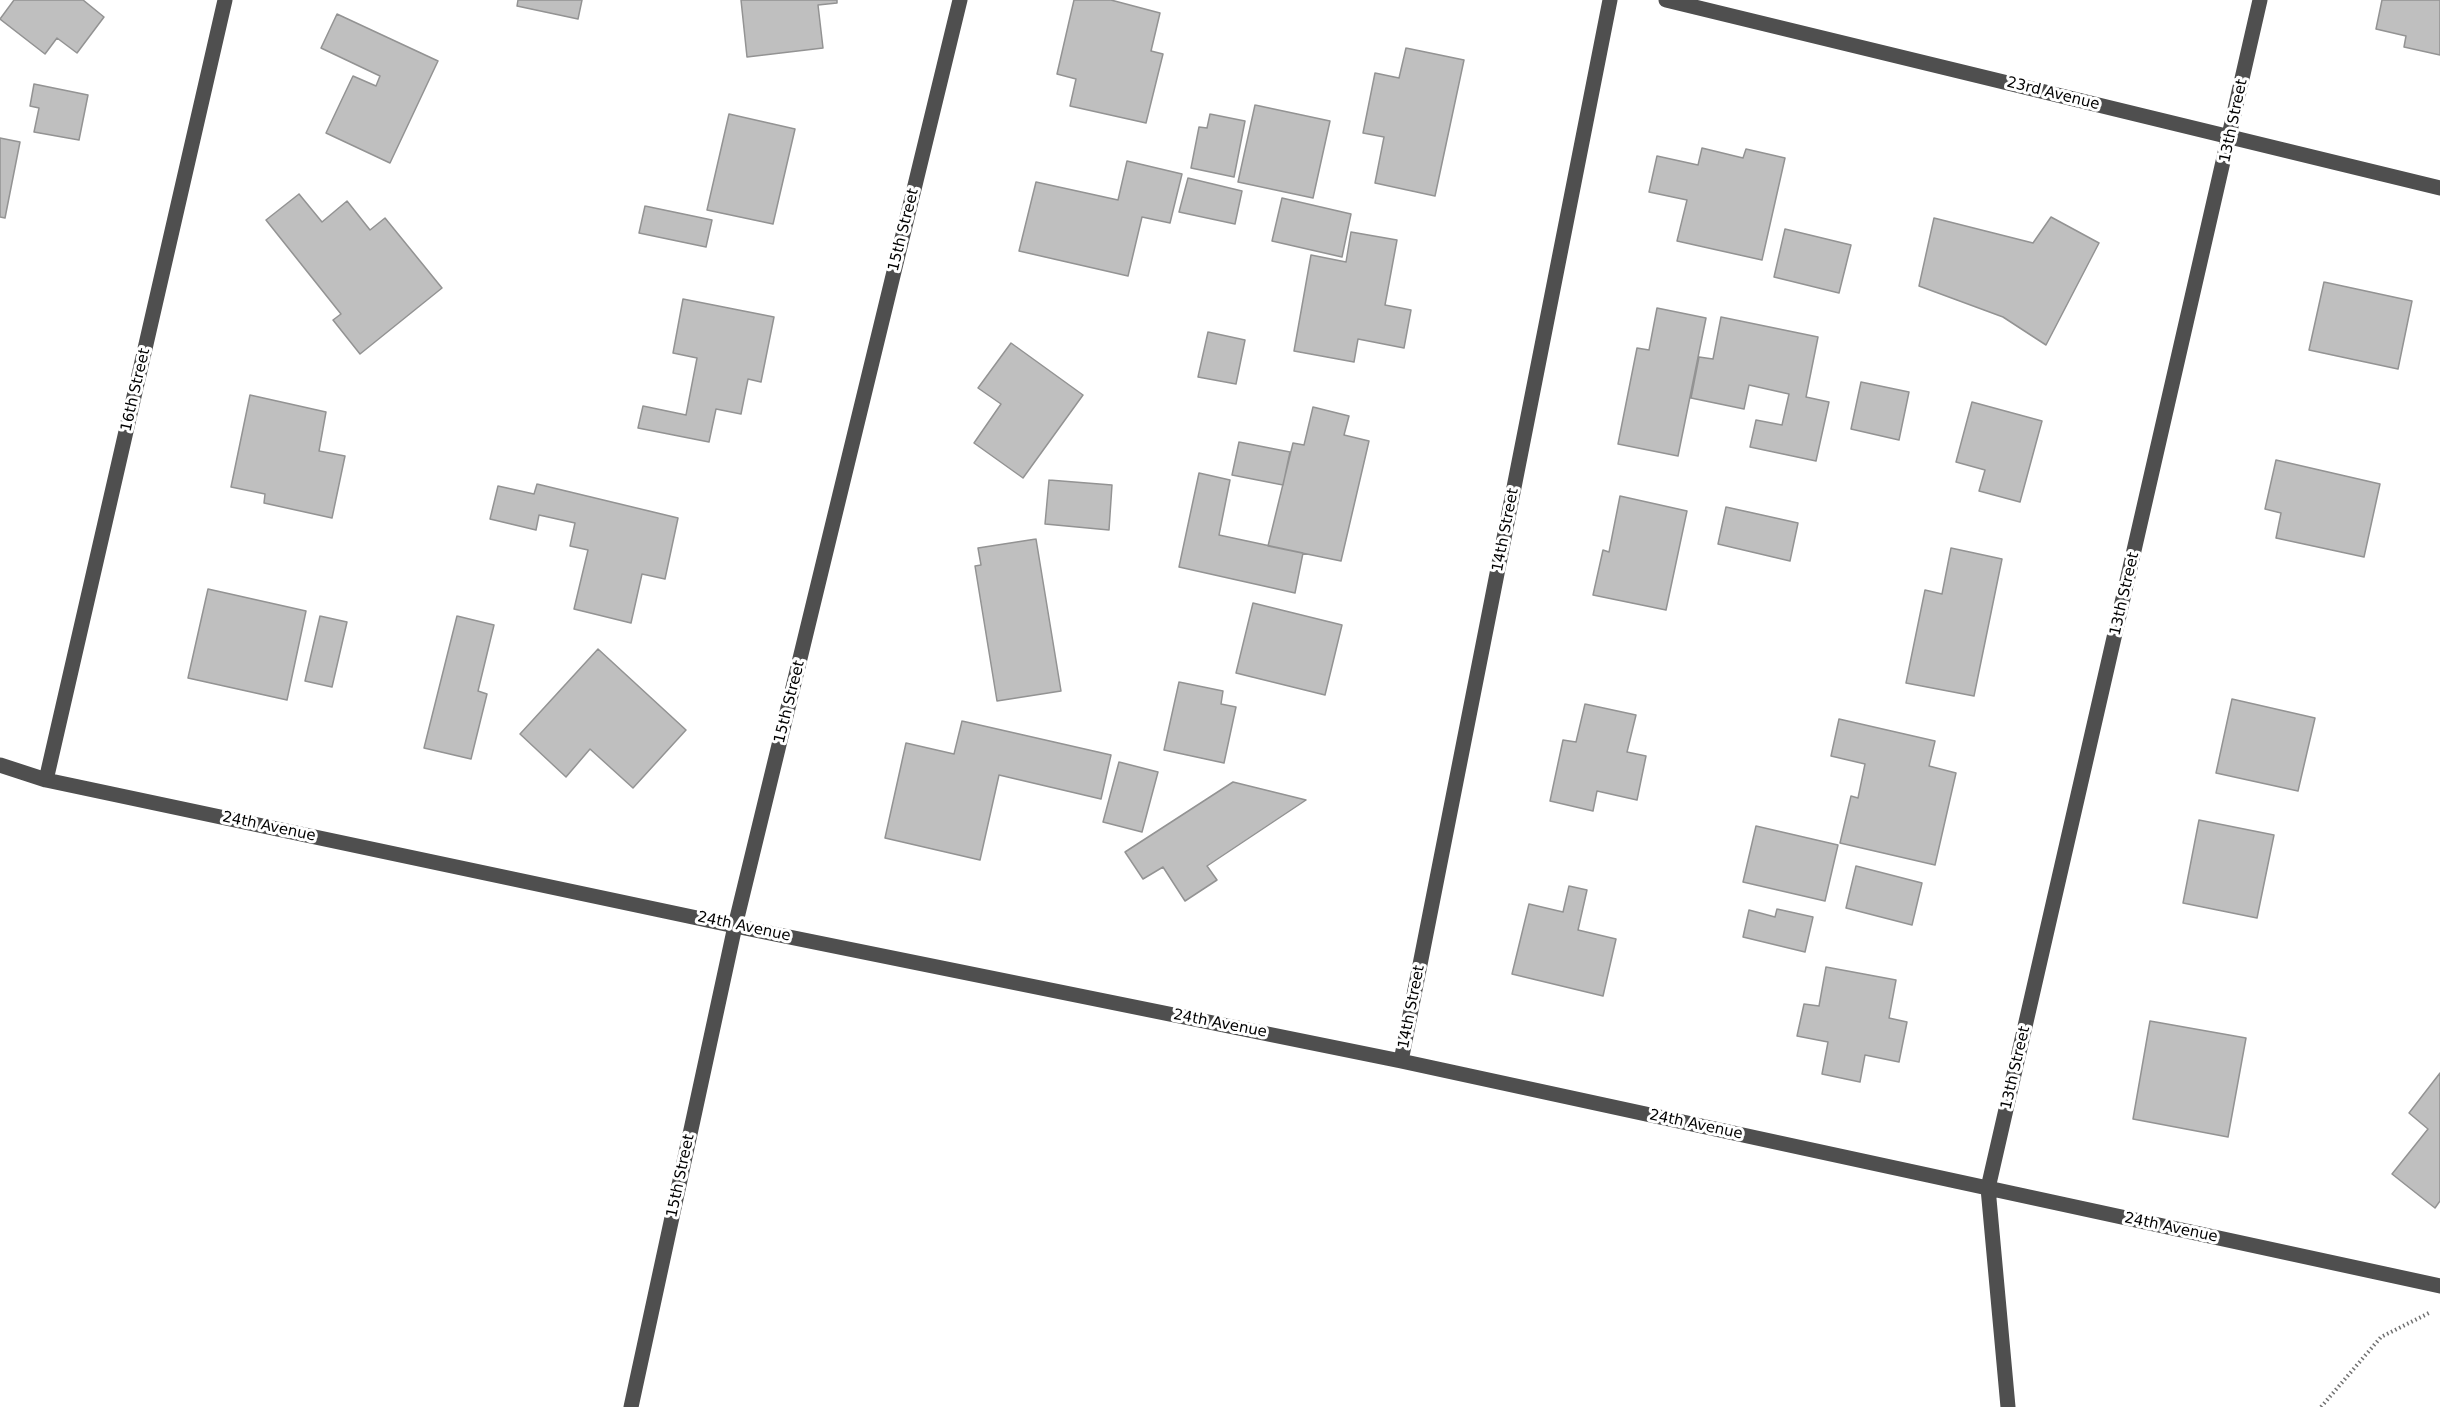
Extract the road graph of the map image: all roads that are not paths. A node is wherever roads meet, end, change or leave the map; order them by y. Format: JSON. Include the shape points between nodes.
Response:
{"nodes":[{"id":1,"x":225,"y":0,"type":"edge"},
{"id":2,"x":960,"y":0,"type":"edge"},
{"id":3,"x":1610,"y":0,"type":"edge"},
{"id":4,"x":1666,"y":0,"type":"edge"},
{"id":5,"x":2260,"y":0,"type":"edge"},
{"id":6,"x":2231,"y":137,"type":"junction"},
{"id":7,"x":2440,"y":188,"type":"edge"},
{"id":8,"x":0,"y":765,"type":"edge"},
{"id":9,"x":46,"y":780,"type":"junction"},
{"id":10,"x":735,"y":926,"type":"junction"},
{"id":11,"x":1401,"y":1060,"type":"junction"},
{"id":12,"x":1988,"y":1188,"type":"junction"},
{"id":13,"x":2440,"y":1286,"type":"edge"},
{"id":14,"x":631,"y":1407,"type":"edge"},
{"id":15,"x":2008,"y":1407,"type":"edge"}],
"edges":[{"from":1,"to":9,"type":"street","name":"16th Street"},
{"from":2,"to":10,"type":"street","name":"15th Street"},
{"from":3,"to":11,"type":"street","name":"14th Street"},
{"from":4,"to":6,"type":"street","name":"23rd Avenue"},
{"from":5,"to":6,"type":"street","name":"13th Street"},
{"from":6,"to":7,"type":"street","name":"23rd Avenue"},
{"from":6,"to":12,"type":"street","name":"13th Street"},
{"from":8,"to":9,"type":"street","name":"24th Avenue"},
{"from":9,"to":10,"type":"street","name":"24th Avenue"},
{"from":10,"to":11,"type":"street","name":"24th Avenue"},
{"from":10,"to":14,"type":"street","name":"15th Street"},
{"from":11,"to":12,"type":"street","name":"24th Avenue"},
{"from":12,"to":13,"type":"street","name":"24th Avenue"},
{"from":12,"to":15,"type":"street","name":"13th Street"}]}
